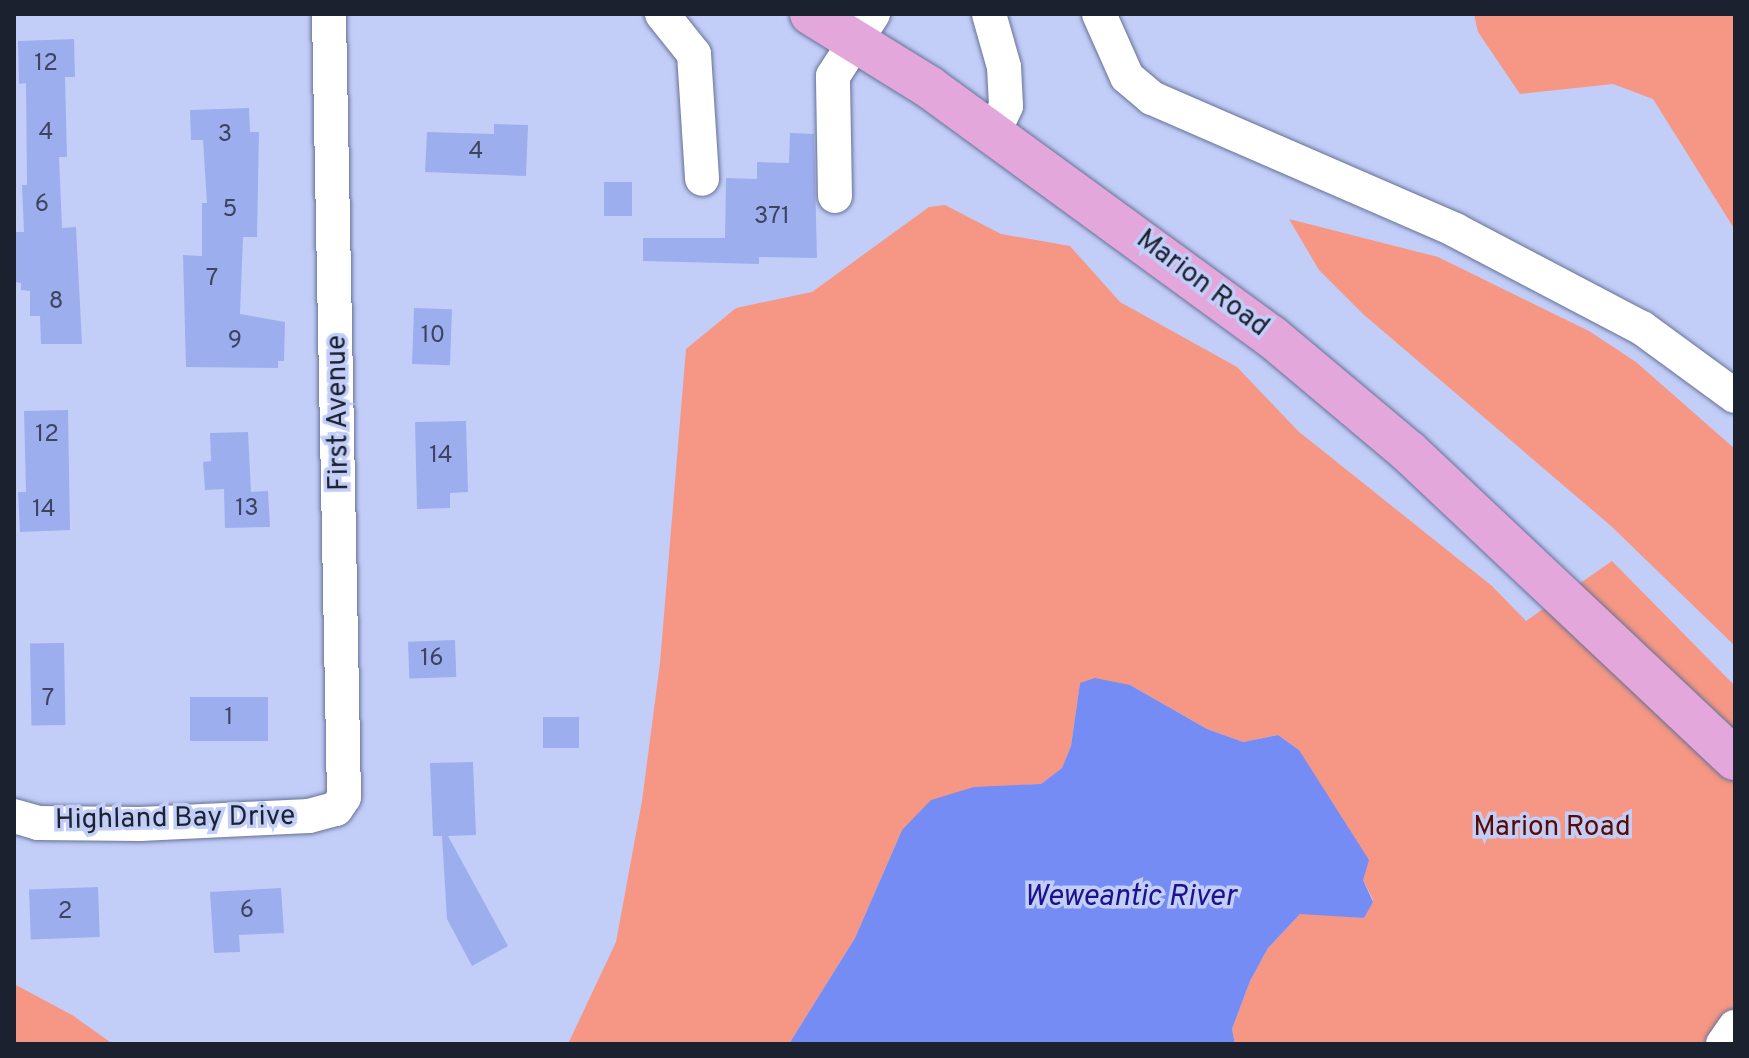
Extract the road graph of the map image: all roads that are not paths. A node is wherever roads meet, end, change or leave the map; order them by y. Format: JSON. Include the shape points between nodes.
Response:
{"nodes":[{"id":1,"x":329,"y":14,"type":"edge"},
{"id":2,"x":662,"y":14,"type":"edge"},
{"id":3,"x":811,"y":14,"type":"edge"},
{"id":4,"x":989,"y":14,"type":"edge"},
{"id":5,"x":1099,"y":14,"type":"edge"},
{"id":6,"x":864,"y":28,"type":"edge"},
{"id":7,"x":994,"y":132,"type":"junction"},
{"id":8,"x":702,"y":179,"type":"dead end"},
{"id":9,"x":835,"y":196,"type":"dead end"},
{"id":10,"x":1735,"y":396,"type":"edge"},
{"id":11,"x":1735,"y":759,"type":"edge"},
{"id":12,"x":336,"y":809,"type":"joint"},
{"id":13,"x":14,"y":816,"type":"edge"},
{"id":14,"x":1735,"y":1027,"type":"edge"},
{"id":15,"x":1723,"y":1044,"type":"edge"}],
"edges":[{"from":1,"to":12,"type":"street","name":"First Avenue","via":[[344,684],[344,797]]},
{"from":2,"to":8,"type":"street","via":[[694,54]]},
{"from":3,"to":6,"type":"main road","name":"Marion Road"},
{"from":4,"to":7,"type":"street","via":[[1004,67],[1006,106]]},
{"from":5,"to":10,"type":"street","via":[[1127,77],[1152,98],[1455,230],[1642,328]]},
{"from":6,"to":7,"type":"main road","name":"Marion Road"},
{"from":6,"to":9,"type":"street","via":[[833,76]]},
{"from":7,"to":11,"type":"main road","name":"Marion Road","via":[[1272,337],[1409,452]]},
{"from":12,"to":13,"type":"street","name":"Highland Bay Drive","via":[[309,816],[140,824],[38,823]]},
{"from":14,"to":15,"type":"street"}]}
